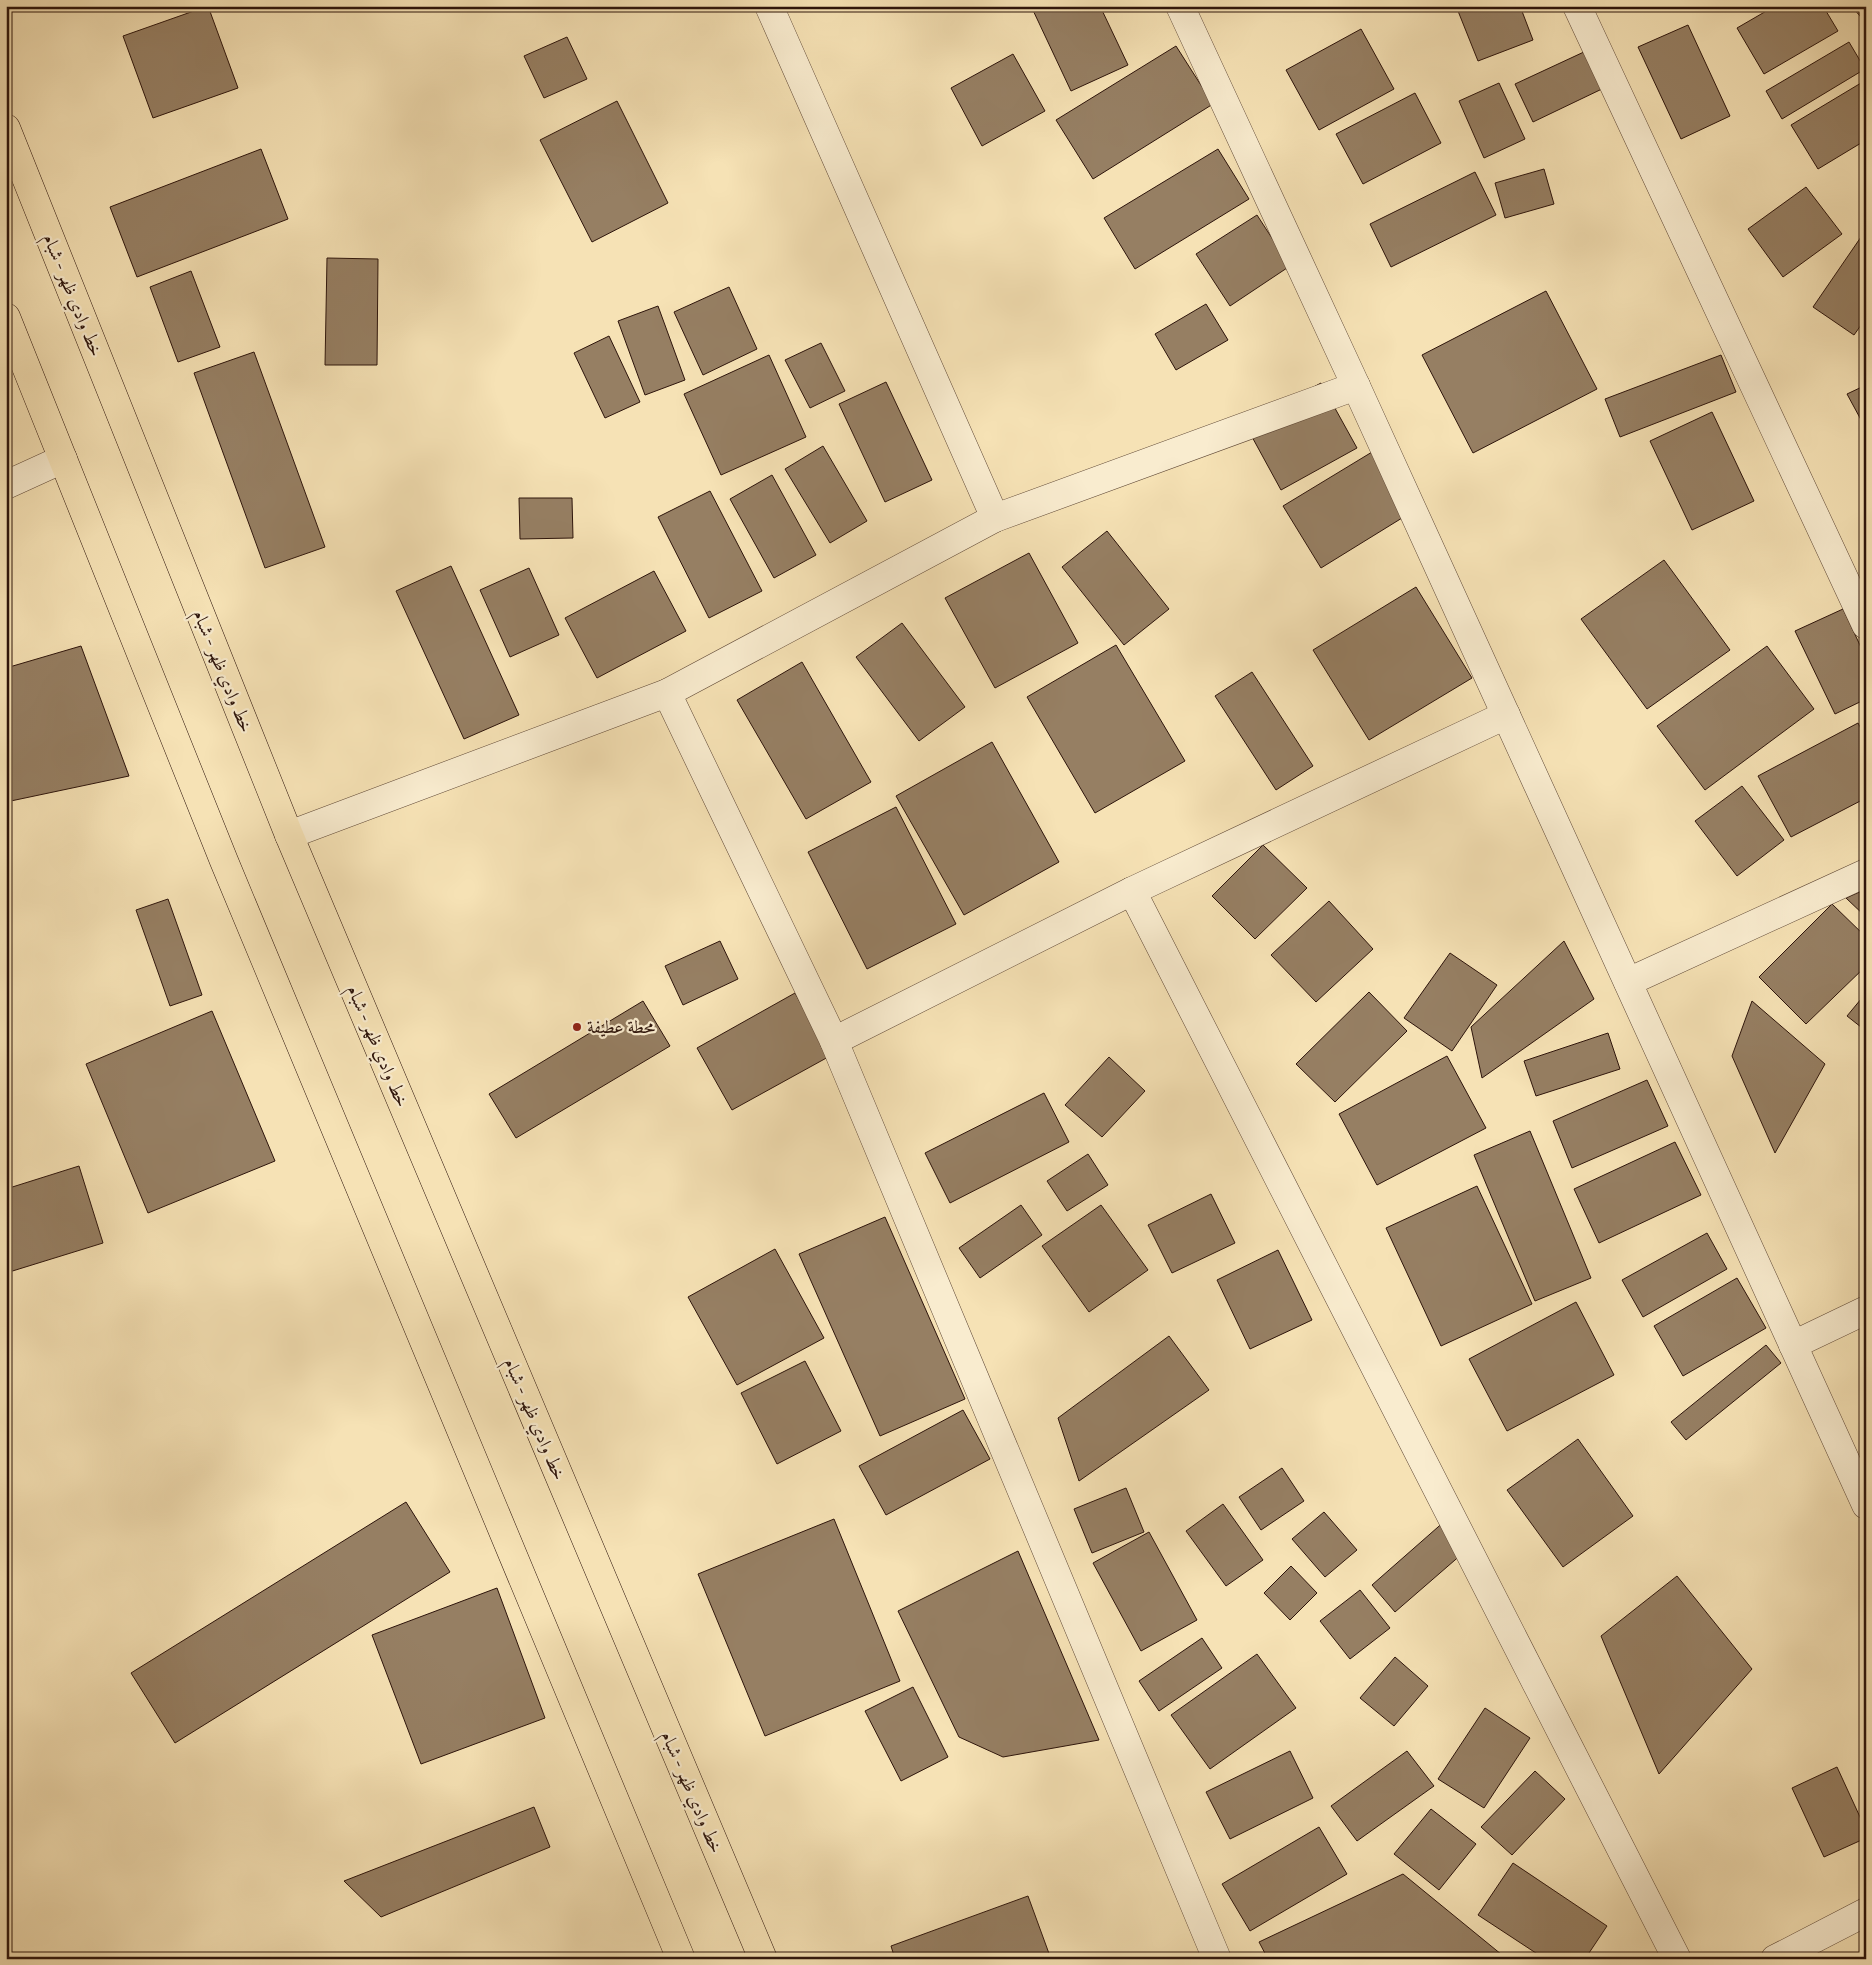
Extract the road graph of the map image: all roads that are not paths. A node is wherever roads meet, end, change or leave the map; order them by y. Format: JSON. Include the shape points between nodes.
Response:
{"nodes":[{"id":1,"x":769,"y":6,"type":"edge"},
{"id":2,"x":1180,"y":6,"type":"edge"},
{"id":3,"x":1578,"y":6,"type":"edge"},
{"id":4,"x":6,"y":128,"type":"edge"},
{"id":5,"x":6,"y":317,"type":"edge"},
{"id":6,"x":1356,"y":386,"type":"junction"},
{"id":7,"x":63,"y":459,"type":"junction"},
{"id":8,"x":6,"y":485,"type":"edge"},
{"id":9,"x":995,"y":518,"type":"junction"},
{"id":10,"x":1866,"y":625,"type":"edge"},
{"id":11,"x":667,"y":693,"type":"junction"},
{"id":12,"x":1506,"y":715,"type":"junction"},
{"id":13,"x":289,"y":835,"type":"junction"},
{"id":14,"x":1866,"y":873,"type":"edge"},
{"id":15,"x":1132,"y":891,"type":"junction"},
{"id":16,"x":1628,"y":982,"type":"junction"},
{"id":17,"x":834,"y":1041,"type":"junction"},
{"id":18,"x":1866,"y":1310,"type":"edge"},
{"id":19,"x":1793,"y":1345,"type":"junction"},
{"id":20,"x":1866,"y":1505,"type":"edge"},
{"id":21,"x":1866,"y":1912,"type":"edge"},
{"id":22,"x":681,"y":1959,"type":"edge"},
{"id":23,"x":763,"y":1959,"type":"edge"},
{"id":24,"x":1217,"y":1959,"type":"edge"},
{"id":25,"x":1677,"y":1959,"type":"edge"},
{"id":26,"x":1775,"y":1959,"type":"edge"}],
"edges":[{"from":1,"to":9,"type":"street"},
{"from":2,"to":6,"type":"street"},
{"from":3,"to":10,"type":"street"},
{"from":4,"to":13,"type":"main road","name":"خط وادي ظهر - شبام"},
{"from":5,"to":7,"type":"main road"},
{"from":6,"to":9,"type":"street"},
{"from":6,"to":12,"type":"street"},
{"from":7,"to":8,"type":"street"},
{"from":7,"to":22,"type":"main road","via":[[224,861]]},
{"from":9,"to":11,"type":"street"},
{"from":11,"to":13,"type":"street"},
{"from":11,"to":17,"type":"street"},
{"from":12,"to":15,"type":"street"},
{"from":12,"to":16,"type":"street"},
{"from":13,"to":23,"type":"main road","name":"خط وادي ظهر - شبام"},
{"from":14,"to":16,"type":"street"},
{"from":15,"to":17,"type":"street"},
{"from":15,"to":25,"type":"street"},
{"from":16,"to":19,"type":"street"},
{"from":17,"to":24,"type":"street"},
{"from":18,"to":19,"type":"street"},
{"from":19,"to":20,"type":"street"},
{"from":21,"to":26,"type":"street"}]}
